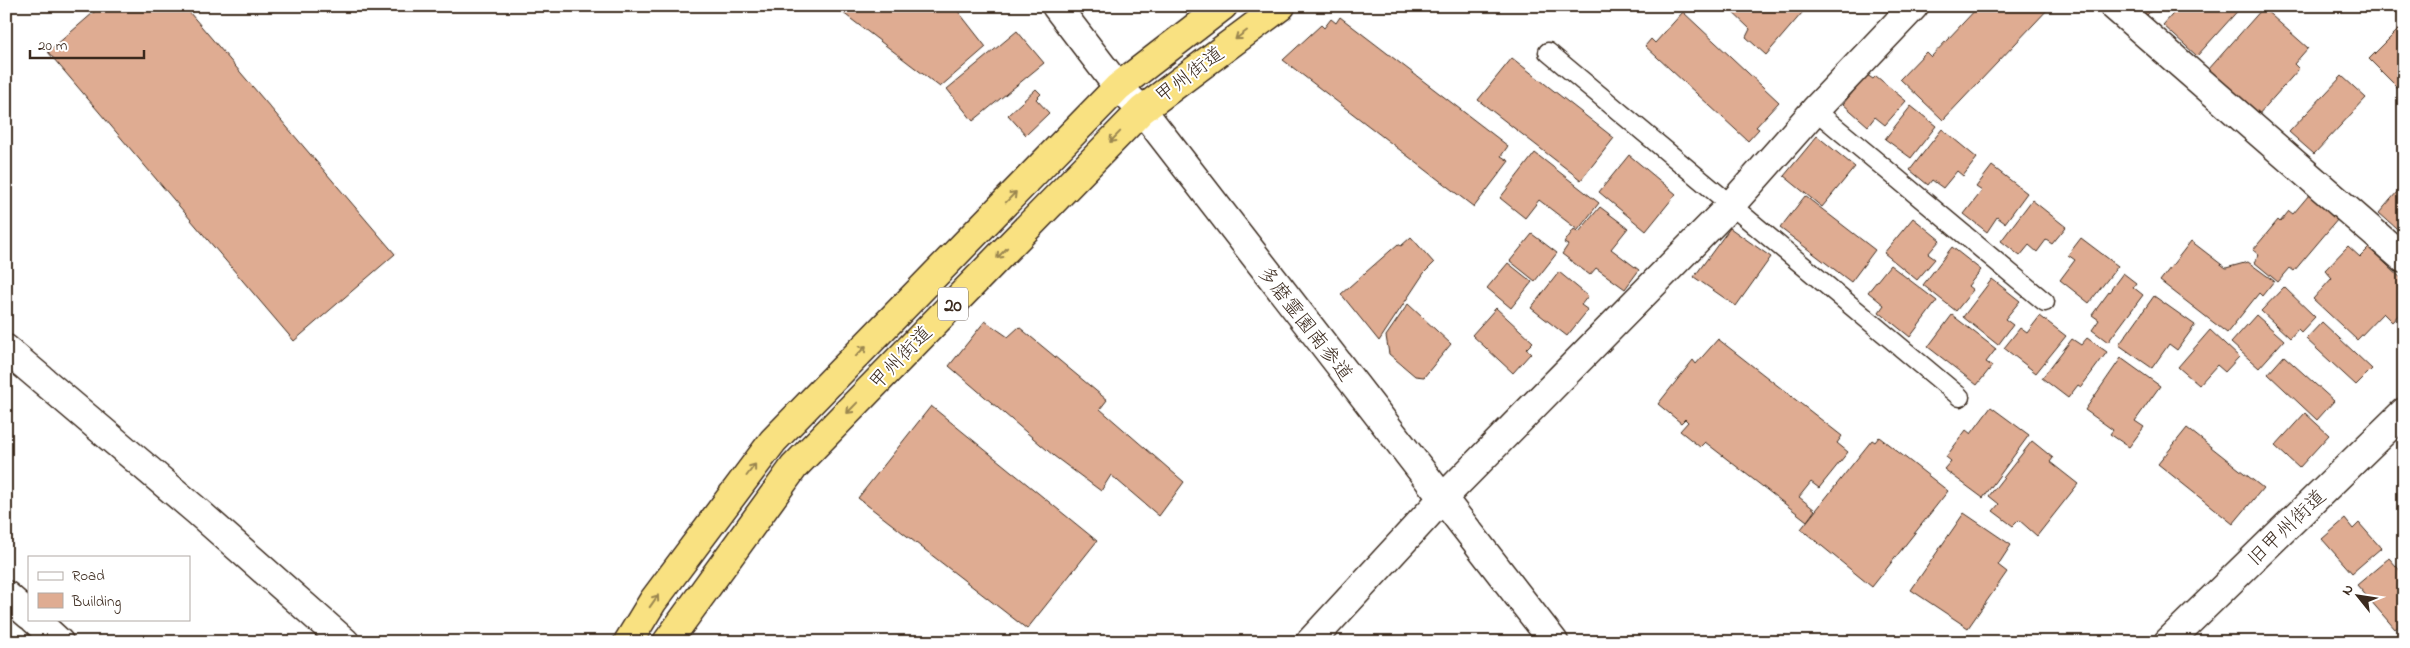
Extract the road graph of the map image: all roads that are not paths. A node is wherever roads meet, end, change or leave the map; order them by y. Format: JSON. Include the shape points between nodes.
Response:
{"nodes":[{"id":1,"x":1056,"y":6,"type":"edge"},
{"id":2,"x":1223,"y":6,"type":"edge"},
{"id":3,"x":1280,"y":6,"type":"edge"},
{"id":4,"x":1914,"y":6,"type":"edge"},
{"id":5,"x":2114,"y":6,"type":"edge"},
{"id":6,"x":1548,"y":52,"type":"dead end"},
{"id":7,"x":1118,"y":87,"type":"junction"},
{"id":8,"x":1142,"y":110,"type":"junction"},
{"id":9,"x":1815,"y":110,"type":"junction"},
{"id":10,"x":1731,"y":205,"type":"junction"},
{"id":11,"x":2404,"y":259,"type":"edge"},
{"id":12,"x":2045,"y":302,"type":"dead end"},
{"id":13,"x":6,"y":349,"type":"edge"},
{"id":14,"x":1960,"y":398,"type":"dead end"},
{"id":15,"x":2404,"y":412,"type":"edge"},
{"id":16,"x":1442,"y":499,"type":"junction"},
{"id":17,"x":6,"y":595,"type":"edge"},
{"id":18,"x":28,"y":614,"type":"edge"},
{"id":19,"x":35,"y":620,"type":"edge"},
{"id":20,"x":59,"y":642,"type":"edge"},
{"id":21,"x":344,"y":642,"type":"edge"},
{"id":22,"x":628,"y":642,"type":"edge"},
{"id":23,"x":667,"y":642,"type":"edge"},
{"id":24,"x":1310,"y":642,"type":"edge"},
{"id":25,"x":1554,"y":642,"type":"edge"},
{"id":26,"x":2168,"y":642,"type":"edge"}],
"edges":[{"from":1,"to":7,"type":"street","name":"多磨霊園南参道"},
{"from":2,"to":7,"type":"highway","name":"甲州街道","number":"20"},
{"from":3,"to":8,"type":"highway","name":"甲州街道","number":"20","one_way":true},
{"from":4,"to":9,"type":"street"},
{"from":5,"to":11,"type":"street"},
{"from":6,"to":10,"type":"lane"},
{"from":7,"to":8,"type":"street","name":"多磨霊園南参道"},
{"from":22,"to":7,"type":"highway","name":"甲州街道","number":"20","one_way":true,"via":[[653,601],[772,442]]},
{"from":8,"to":16,"type":"street","name":"多磨霊園南参道"},
{"from":8,"to":23,"type":"highway","name":"甲州街道","number":"20","one_way":true,"via":[[794,467]]},
{"from":9,"to":10,"type":"street"},
{"from":9,"to":12,"type":"lane"},
{"from":10,"to":14,"type":"lane"},
{"from":10,"to":16,"type":"street"},
{"from":13,"to":21,"type":"street","via":[[197,511]]},
{"from":15,"to":26,"type":"street","name":"旧甲州街道"},
{"from":16,"to":24,"type":"street"},
{"from":16,"to":25,"type":"street","name":"多磨霊園南参道"},
{"from":17,"to":18,"type":"street"},
{"from":19,"to":20,"type":"street"}]}
